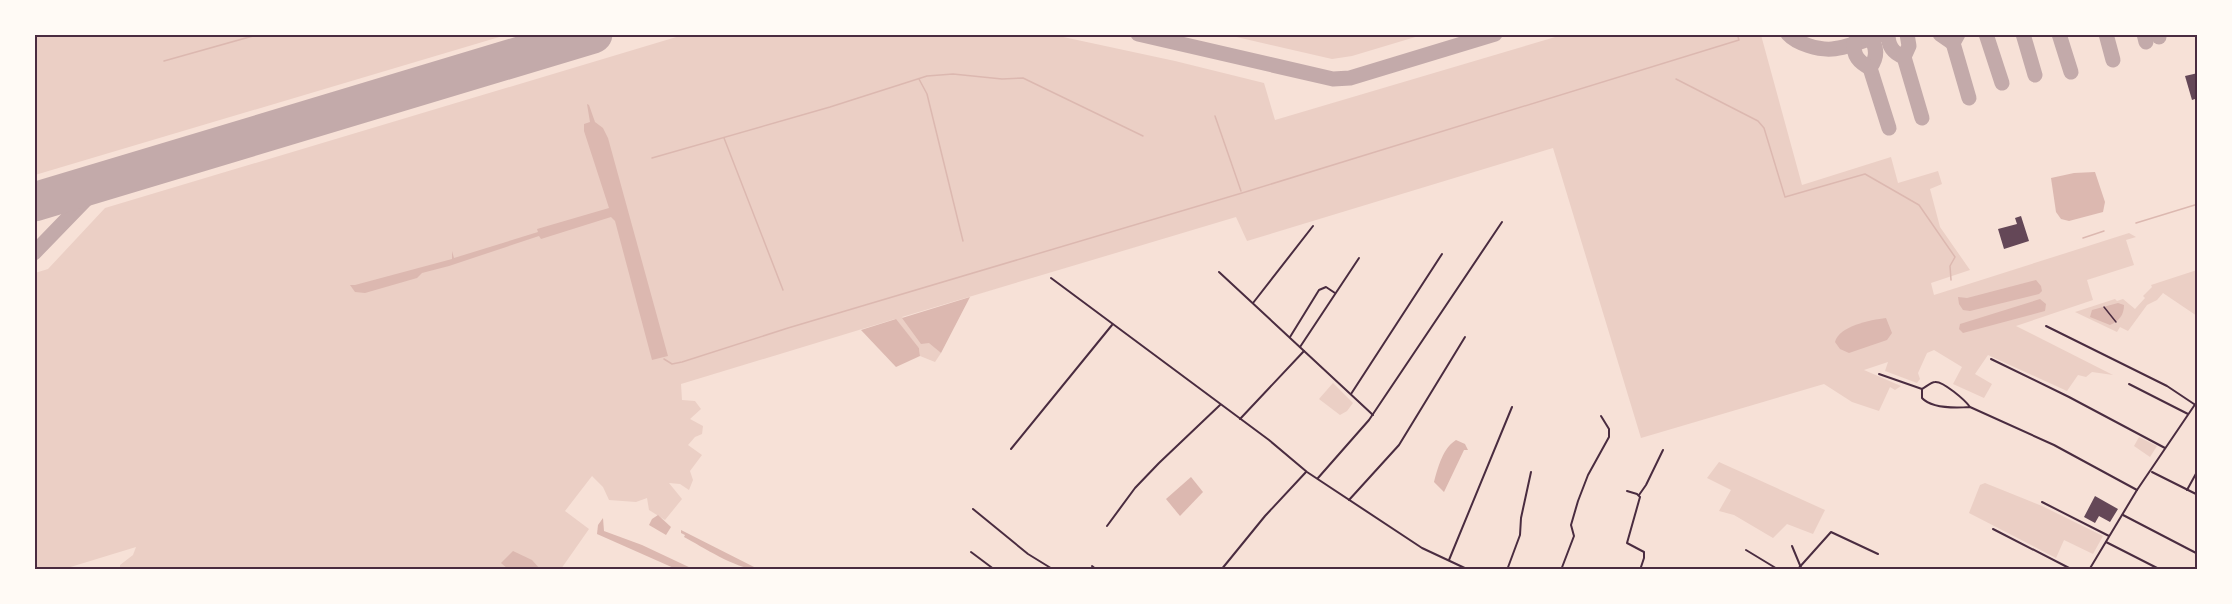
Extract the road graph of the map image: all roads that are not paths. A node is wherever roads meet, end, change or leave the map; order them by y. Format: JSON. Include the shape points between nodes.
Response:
{"nodes":[{"id":1,"x":1502,"y":222,"type":"dead end"},
{"id":2,"x":1313,"y":226,"type":"dead end"},
{"id":3,"x":1442,"y":254,"type":"dead end"},
{"id":4,"x":1359,"y":258,"type":"dead end"},
{"id":5,"x":1219,"y":272,"type":"dead end"},
{"id":6,"x":1052,"y":278,"type":"dead end"},
{"id":7,"x":1335,"y":293,"type":"junction"},
{"id":8,"x":1253,"y":303,"type":"junction"},
{"id":9,"x":1113,"y":325,"type":"junction"},
{"id":10,"x":2046,"y":326,"type":"dead end"},
{"id":11,"x":1290,"y":338,"type":"junction"},
{"id":12,"x":1465,"y":338,"type":"dead end"},
{"id":13,"x":1300,"y":347,"type":"junction"},
{"id":14,"x":1304,"y":351,"type":"junction"},
{"id":15,"x":1991,"y":359,"type":"dead end"},
{"id":16,"x":1879,"y":374,"type":"dead end"},
{"id":17,"x":2129,"y":384,"type":"dead end"},
{"id":18,"x":1923,"y":389,"type":"junction"},
{"id":19,"x":1351,"y":394,"type":"junction"},
{"id":20,"x":2198,"y":400,"type":"edge"},
{"id":21,"x":2194,"y":404,"type":"junction"},
{"id":22,"x":1220,"y":405,"type":"junction"},
{"id":23,"x":1970,"y":406,"type":"junction"},
{"id":24,"x":1512,"y":407,"type":"dead end"},
{"id":25,"x":2188,"y":414,"type":"junction"},
{"id":26,"x":1373,"y":415,"type":"junction"},
{"id":27,"x":1601,"y":416,"type":"dead end"},
{"id":28,"x":1240,"y":419,"type":"junction"},
{"id":29,"x":2166,"y":448,"type":"junction"},
{"id":30,"x":1011,"y":449,"type":"dead end"},
{"id":31,"x":1663,"y":450,"type":"dead end"},
{"id":32,"x":2198,"y":470,"type":"edge"},
{"id":33,"x":2151,"y":471,"type":"junction"},
{"id":34,"x":1306,"y":472,"type":"junction"},
{"id":35,"x":1531,"y":472,"type":"dead end"},
{"id":36,"x":1318,"y":478,"type":"junction"},
{"id":37,"x":1627,"y":490,"type":"dead end"},
{"id":38,"x":2137,"y":490,"type":"junction"},
{"id":39,"x":2187,"y":490,"type":"junction"},
{"id":40,"x":1639,"y":495,"type":"junction"},
{"id":41,"x":2198,"y":495,"type":"edge"},
{"id":42,"x":1349,"y":500,"type":"junction"},
{"id":43,"x":2042,"y":502,"type":"dead end"},
{"id":44,"x":973,"y":509,"type":"dead end"},
{"id":45,"x":2122,"y":515,"type":"junction"},
{"id":46,"x":1107,"y":526,"type":"dead end"},
{"id":47,"x":1993,"y":529,"type":"dead end"},
{"id":48,"x":2109,"y":536,"type":"junction"},
{"id":49,"x":2106,"y":542,"type":"junction"},
{"id":50,"x":1792,"y":546,"type":"dead end"},
{"id":51,"x":1746,"y":550,"type":"dead end"},
{"id":52,"x":971,"y":552,"type":"dead end"},
{"id":53,"x":1878,"y":554,"type":"dead end"},
{"id":54,"x":2198,"y":554,"type":"edge"},
{"id":55,"x":1449,"y":561,"type":"junction"},
{"id":56,"x":1092,"y":566,"type":"dead end"},
{"id":57,"x":1800,"y":569,"type":"edge"},
{"id":58,"x":995,"y":570,"type":"edge"},
{"id":59,"x":1054,"y":570,"type":"edge"},
{"id":60,"x":1097,"y":570,"type":"edge"},
{"id":61,"x":1221,"y":570,"type":"edge"},
{"id":62,"x":1469,"y":570,"type":"edge"},
{"id":63,"x":1507,"y":570,"type":"edge"},
{"id":64,"x":1561,"y":570,"type":"edge"},
{"id":65,"x":1640,"y":570,"type":"edge"},
{"id":66,"x":1779,"y":570,"type":"edge"},
{"id":67,"x":2073,"y":570,"type":"edge"},
{"id":68,"x":2089,"y":570,"type":"edge"},
{"id":69,"x":2160,"y":570,"type":"edge"}],
"edges":[{"from":1,"to":26,"type":"street"},
{"from":2,"to":8,"type":"street"},
{"from":3,"to":19,"type":"street"},
{"from":4,"to":7,"type":"street"},
{"from":5,"to":8,"type":"street"},
{"from":6,"to":9,"type":"street"},
{"from":7,"to":11,"type":"street","via":[[1326,287],[1319,290]]},
{"from":7,"to":13,"type":"street"},
{"from":8,"to":11,"type":"street"},
{"from":9,"to":22,"type":"street"},
{"from":9,"to":30,"type":"street"},
{"from":10,"to":21,"type":"street","via":[[2167,386]]},
{"from":11,"to":13,"type":"street"},
{"from":12,"to":42,"type":"street","via":[[1399,445]]},
{"from":13,"to":14,"type":"street"},
{"from":14,"to":19,"type":"street"},
{"from":14,"to":28,"type":"street"},
{"from":15,"to":29,"type":"street"},
{"from":16,"to":18,"type":"street"},
{"from":17,"to":25,"type":"street"},
{"from":18,"to":23,"type":"street","via":[[1936,381]]},
{"from":18,"to":23,"type":"street","via":[[1922,398],[1927,403],[1955,408]]},
{"from":19,"to":26,"type":"street"},
{"from":20,"to":21,"type":"street"},
{"from":21,"to":25,"type":"street"},
{"from":22,"to":28,"type":"street"},
{"from":22,"to":46,"type":"street","via":[[1143,480]]},
{"from":23,"to":38,"type":"street"},
{"from":24,"to":55,"type":"street"},
{"from":25,"to":29,"type":"street"},
{"from":26,"to":36,"type":"street"},
{"from":27,"to":64,"type":"street","via":[[1609,437],[1578,501],[1571,525],[1572,540]]},
{"from":28,"to":34,"type":"street"},
{"from":29,"to":33,"type":"street"},
{"from":31,"to":40,"type":"street"},
{"from":32,"to":39,"type":"street"},
{"from":33,"to":38,"type":"street"},
{"from":33,"to":39,"type":"street"},
{"from":34,"to":36,"type":"street"},
{"from":34,"to":61,"type":"street"},
{"from":35,"to":63,"type":"street","via":[[1520,534]]},
{"from":36,"to":42,"type":"street"},
{"from":37,"to":40,"type":"street"},
{"from":38,"to":45,"type":"street"},
{"from":39,"to":41,"type":"street"},
{"from":40,"to":65,"type":"street","via":[[1627,543],[1644,552]]},
{"from":42,"to":55,"type":"street"},
{"from":43,"to":48,"type":"street"},
{"from":44,"to":59,"type":"street"},
{"from":45,"to":48,"type":"street"},
{"from":45,"to":54,"type":"street"},
{"from":47,"to":67,"type":"street"},
{"from":48,"to":49,"type":"street"},
{"from":49,"to":68,"type":"street"},
{"from":49,"to":69,"type":"street"},
{"from":50,"to":57,"type":"street"},
{"from":51,"to":66,"type":"street"},
{"from":52,"to":58,"type":"street"},
{"from":53,"to":57,"type":"street","via":[[1831,532]]},
{"from":55,"to":62,"type":"street"},
{"from":56,"to":60,"type":"street"}]}
